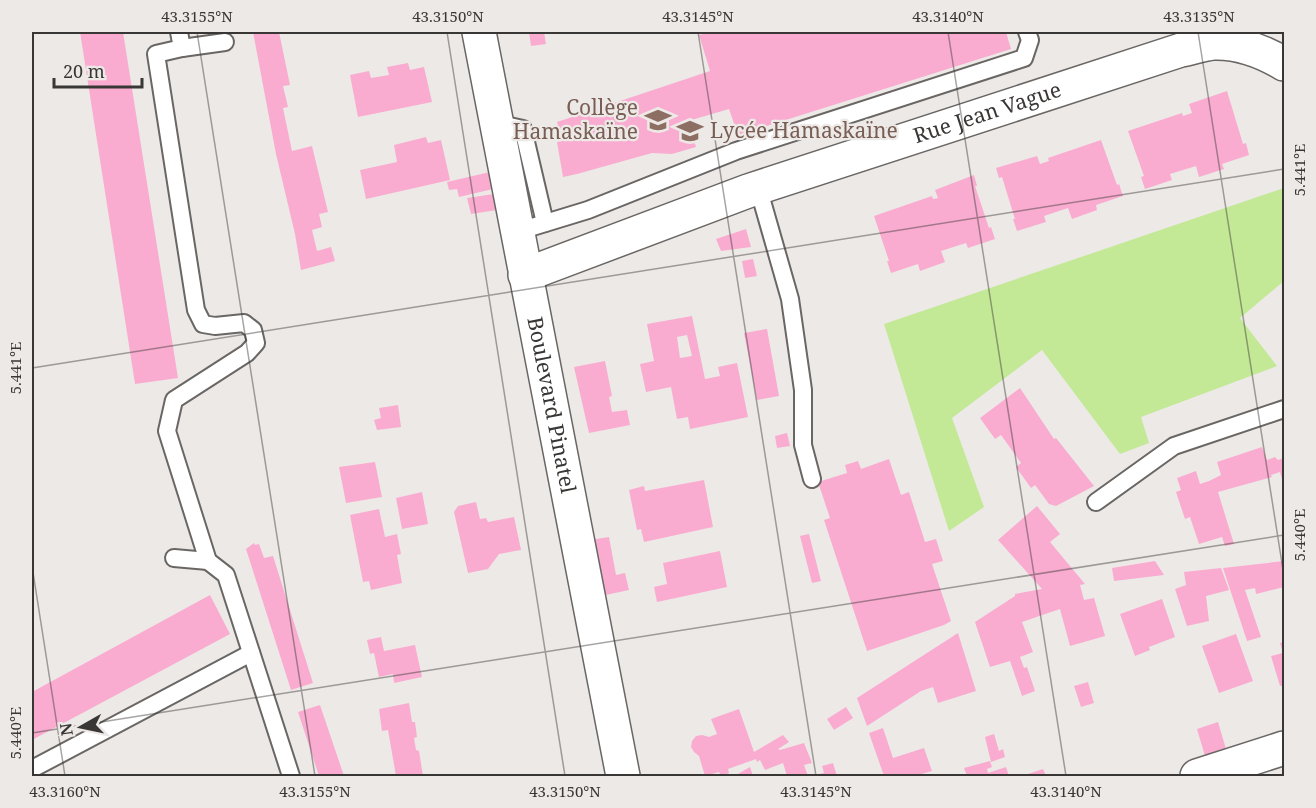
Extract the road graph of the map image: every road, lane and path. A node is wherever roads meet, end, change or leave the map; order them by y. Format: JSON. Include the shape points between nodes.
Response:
{"nodes":[{"id":1,"x":179,"y":32,"type":"edge"},
{"id":2,"x":478,"y":32,"type":"edge"},
{"id":3,"x":1028,"y":32,"type":"edge"},
{"id":4,"x":225,"y":42,"type":"dead end"},
{"id":5,"x":182,"y":48,"type":"junction"},
{"id":6,"x":1284,"y":64,"type":"edge"},
{"id":7,"x":759,"y":187,"type":"junction"},
{"id":8,"x":531,"y":227,"type":"junction"},
{"id":9,"x":525,"y":275,"type":"junction"},
{"id":10,"x":1284,"y":409,"type":"edge"},
{"id":11,"x":812,"y":479,"type":"dead end"},
{"id":12,"x":1096,"y":502,"type":"dead end"},
{"id":13,"x":174,"y":558,"type":"dead end"},
{"id":14,"x":207,"y":561,"type":"junction"},
{"id":15,"x":251,"y":653,"type":"junction"},
{"id":16,"x":1284,"y":748,"type":"edge"},
{"id":17,"x":32,"y":769,"type":"edge"},
{"id":18,"x":291,"y":777,"type":"edge"},
{"id":19,"x":623,"y":777,"type":"edge"},
{"id":20,"x":1197,"y":777,"type":"edge"}],
"edges":[{"from":1,"to":5,"type":"lane"},
{"from":2,"to":8,"type":"street","name":"Boulevard Pinatel","via":[[495,123]]},
{"from":3,"to":8,"type":"lane","via":[[1030,40],[1024,58],[736,151],[588,210]]},
{"from":4,"to":5,"type":"lane"},
{"from":5,"to":14,"type":"lane","via":[[156,54],[196,310],[202,324],[244,322],[253,330],[256,343],[247,353],[174,400],[167,430]]},
{"from":6,"to":7,"type":"street","name":"Rue Jean Vague","via":[[1266,53],[1238,46],[1214,43],[1181,50]]},
{"from":7,"to":9,"type":"street","name":"Rue Jean Vague"},
{"from":7,"to":11,"type":"lane","via":[[790,298],[803,390],[803,445]]},
{"from":8,"to":9,"type":"street","name":"Boulevard Pinatel"},
{"from":9,"to":19,"type":"street","name":"Boulevard Pinatel"},
{"from":10,"to":12,"type":"lane","via":[[1174,446]]},
{"from":13,"to":14,"type":"lane"},
{"from":14,"to":15,"type":"lane","via":[[226,575]]},
{"from":15,"to":17,"type":"lane"},
{"from":15,"to":18,"type":"lane"},
{"from":16,"to":20,"type":"street"}]}
